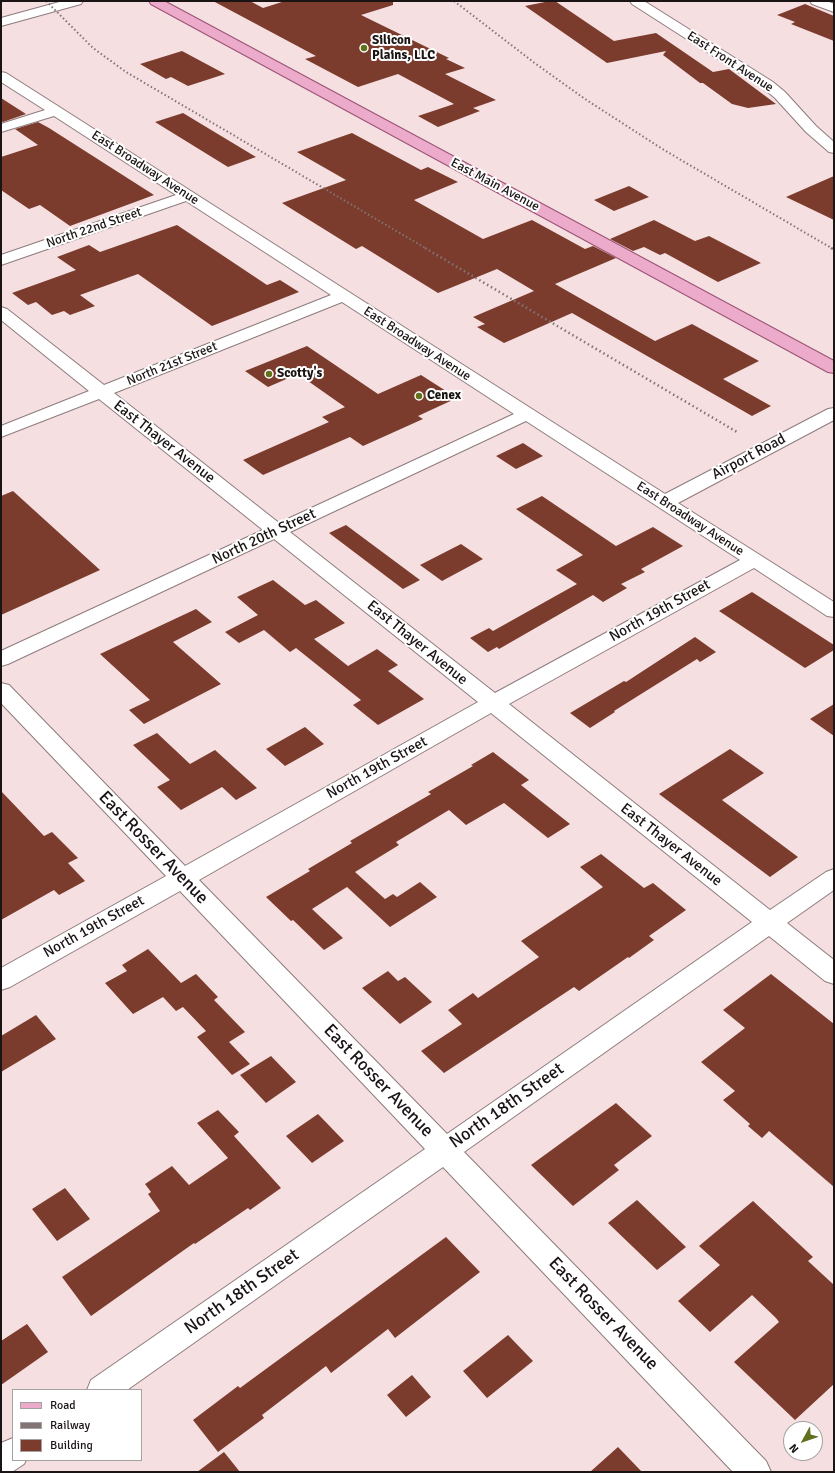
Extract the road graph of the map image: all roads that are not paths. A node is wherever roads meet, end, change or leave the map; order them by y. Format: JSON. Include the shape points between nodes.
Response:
{"nodes":[{"id":1,"x":77,"y":1,"type":"edge"},
{"id":2,"x":155,"y":1,"type":"edge"},
{"id":3,"x":816,"y":1,"type":"edge"},
{"id":4,"x":642,"y":2,"type":"edge"},
{"id":5,"x":834,"y":8,"type":"edge"},
{"id":6,"x":1,"y":22,"type":"edge"},
{"id":7,"x":1,"y":76,"type":"edge"},
{"id":8,"x":56,"y":111,"type":"junction"},
{"id":9,"x":1,"y":128,"type":"edge"},
{"id":10,"x":834,"y":149,"type":"edge"},
{"id":11,"x":187,"y":196,"type":"junction"},
{"id":12,"x":1,"y":260,"type":"edge"},
{"id":13,"x":343,"y":296,"type":"junction"},
{"id":14,"x":1,"y":312,"type":"edge"},
{"id":15,"x":834,"y":368,"type":"edge"},
{"id":16,"x":101,"y":392,"type":"junction"},
{"id":17,"x":834,"y":413,"type":"edge"},
{"id":18,"x":528,"y":414,"type":"junction"},
{"id":19,"x":1,"y":432,"type":"edge"},
{"id":20,"x":665,"y":502,"type":"junction"},
{"id":21,"x":276,"y":531,"type":"junction"},
{"id":22,"x":754,"y":560,"type":"junction"},
{"id":23,"x":834,"y":611,"type":"edge"},
{"id":24,"x":1,"y":659,"type":"edge"},
{"id":25,"x":1,"y":690,"type":"edge"},
{"id":26,"x":493,"y":703,"type":"junction"},
{"id":27,"x":182,"y":878,"type":"junction"},
{"id":28,"x":834,"y":878,"type":"edge"},
{"id":29,"x":770,"y":923,"type":"junction"},
{"id":30,"x":834,"y":974,"type":"edge"},
{"id":31,"x":1,"y":980,"type":"edge"},
{"id":32,"x":445,"y":1149,"type":"junction"},
{"id":33,"x":103,"y":1389,"type":"edge"},
{"id":34,"x":12,"y":1454,"type":"edge"},
{"id":35,"x":1,"y":1461,"type":"edge"},
{"id":36,"x":755,"y":1472,"type":"edge"}],
"edges":[{"from":1,"to":6,"type":"street"},
{"from":2,"to":15,"type":"main road","name":"East Main Avenue"},
{"from":3,"to":5,"type":"street"},
{"from":4,"to":10,"type":"street","name":"East Front Avenue","via":[[780,94],[811,129]]},
{"from":7,"to":8,"type":"street","name":"East Broadway Avenue"},
{"from":8,"to":9,"type":"street"},
{"from":8,"to":11,"type":"street","name":"East Broadway Avenue"},
{"from":11,"to":12,"type":"street","name":"North 22nd Street"},
{"from":11,"to":13,"type":"street","name":"East Broadway Avenue"},
{"from":13,"to":16,"type":"street","name":"North 21st Street"},
{"from":13,"to":18,"type":"street","name":"East Broadway Avenue"},
{"from":14,"to":16,"type":"street","name":"East Thayer Avenue"},
{"from":16,"to":19,"type":"street","name":"North 21st Street"},
{"from":16,"to":21,"type":"street","name":"East Thayer Avenue"},
{"from":17,"to":20,"type":"street","name":"Airport Road"},
{"from":18,"to":20,"type":"street","name":"East Broadway Avenue"},
{"from":18,"to":21,"type":"street","name":"North 20th Street"},
{"from":20,"to":22,"type":"street","name":"East Broadway Avenue"},
{"from":21,"to":24,"type":"street","name":"North 20th Street"},
{"from":21,"to":26,"type":"street","name":"East Thayer Avenue"},
{"from":22,"to":23,"type":"street","name":"East Broadway Avenue"},
{"from":22,"to":26,"type":"street","name":"North 19th Street"},
{"from":25,"to":27,"type":"street","name":"East Rosser Avenue"},
{"from":26,"to":27,"type":"street","name":"North 19th Street"},
{"from":26,"to":29,"type":"street","name":"East Thayer Avenue"},
{"from":27,"to":31,"type":"street","name":"North 19th Street"},
{"from":27,"to":32,"type":"street","name":"East Rosser Avenue"},
{"from":28,"to":29,"type":"street","name":"North 18th Street"},
{"from":29,"to":30,"type":"street","name":"East Thayer Avenue"},
{"from":29,"to":32,"type":"street","name":"North 18th Street"},
{"from":32,"to":33,"type":"street","name":"North 18th Street"},
{"from":32,"to":36,"type":"street","name":"East Rosser Avenue"},
{"from":34,"to":35,"type":"street"}]}
